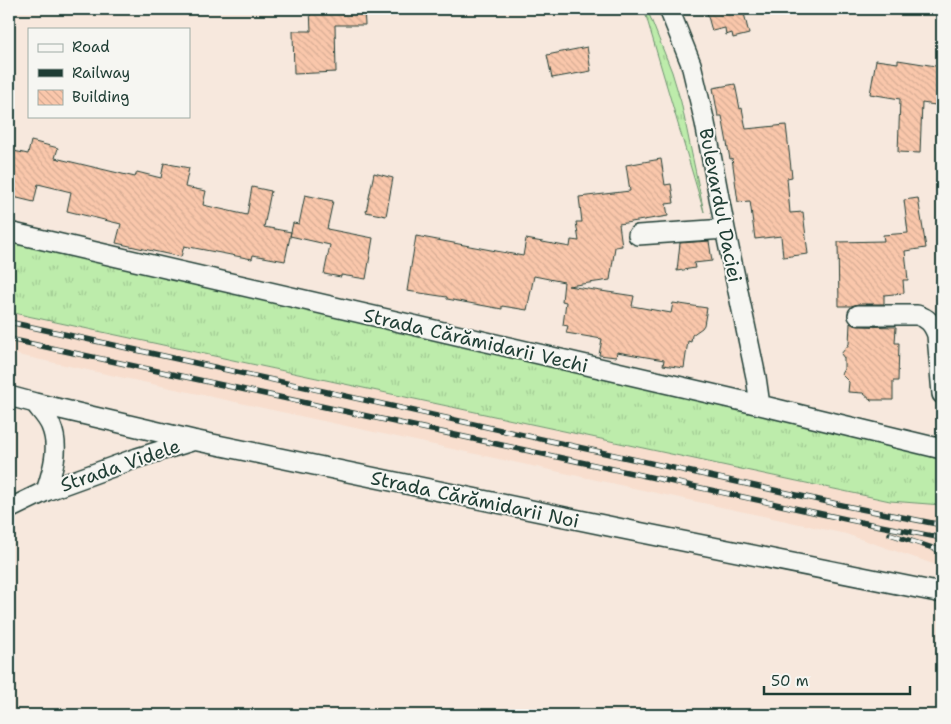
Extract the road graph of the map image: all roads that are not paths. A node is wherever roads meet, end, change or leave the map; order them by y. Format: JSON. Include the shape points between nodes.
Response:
{"nodes":[{"id":1,"x":669,"y":9,"type":"edge"},
{"id":2,"x":725,"y":229,"type":"junction"},
{"id":3,"x":9,"y":232,"type":"edge"},
{"id":4,"x":638,"y":235,"type":"dead end"},
{"id":5,"x":858,"y":315,"type":"dead end"},
{"id":6,"x":942,"y":394,"type":"edge"},
{"id":7,"x":9,"y":396,"type":"edge"},
{"id":8,"x":35,"y":403,"type":"junction"},
{"id":9,"x":760,"y":405,"type":"junction"},
{"id":10,"x":194,"y":440,"type":"junction"},
{"id":11,"x":942,"y":449,"type":"edge"},
{"id":12,"x":46,"y":491,"type":"junction"},
{"id":13,"x":9,"y":509,"type":"edge"},
{"id":14,"x":942,"y":593,"type":"edge"}],
"edges":[{"from":1,"to":2,"type":"street","name":"Bulevardul Daciei","via":[[691,64]]},
{"from":2,"to":4,"type":"street"},
{"from":2,"to":9,"type":"street","name":"Bulevardul Daciei"},
{"from":3,"to":9,"type":"street","name":"Strada Cărămidarii Vechi"},
{"from":5,"to":6,"type":"street","via":[[917,315],[930,322],[937,335]]},
{"from":7,"to":8,"type":"street","name":"Strada Cărămidarii Noi"},
{"from":8,"to":10,"type":"street","name":"Strada Cărămidarii Noi"},
{"from":8,"to":12,"type":"street","name":"Strada Videle","via":[[51,425],[56,442]]},
{"from":9,"to":11,"type":"street","name":"Strada Cărămidarii Vechi"},
{"from":10,"to":12,"type":"street","name":"Strada Videle"},
{"from":10,"to":14,"type":"street","name":"Strada Cărămidarii Noi"},
{"from":12,"to":13,"type":"street","name":"Strada Videle"}]}
